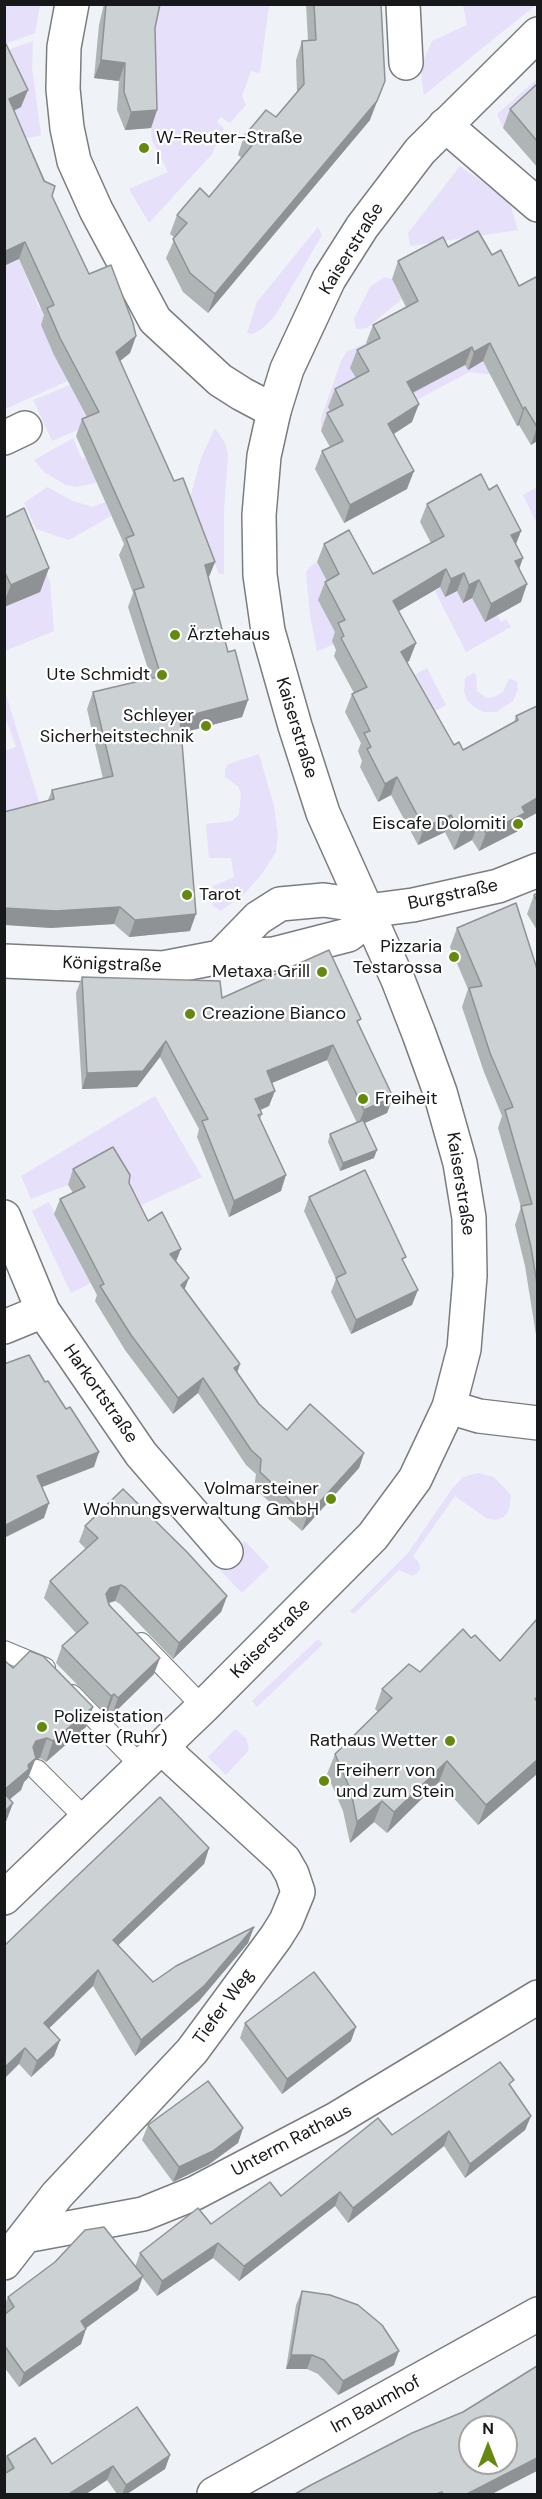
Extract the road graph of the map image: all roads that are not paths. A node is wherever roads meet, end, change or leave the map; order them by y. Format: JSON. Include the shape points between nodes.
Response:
{"nodes":[{"id":1,"x":72,"y":4,"type":"edge"},
{"id":2,"x":403,"y":4,"type":"edge"},
{"id":3,"x":537,"y":34,"type":"edge"},
{"id":4,"x":406,"y":63,"type":"dead end"},
{"id":5,"x":445,"y":125,"type":"junction"},
{"id":6,"x":537,"y":205,"type":"edge"},
{"id":7,"x":274,"y":411,"type":"junction"},
{"id":8,"x":537,"y":870,"type":"edge"},
{"id":9,"x":367,"y":911,"type":"junction"},
{"id":10,"x":219,"y":957,"type":"junction"},
{"id":11,"x":4,"y":961,"type":"edge"},
{"id":12,"x":4,"y":1217,"type":"edge"},
{"id":13,"x":43,"y":1311,"type":"junction"},
{"id":14,"x":4,"y":1326,"type":"edge"},
{"id":15,"x":449,"y":1407,"type":"junction"},
{"id":16,"x":537,"y":1423,"type":"edge"},
{"id":17,"x":226,"y":1552,"type":"dead end"},
{"id":18,"x":128,"y":1629,"type":"edge"},
{"id":19,"x":4,"y":1651,"type":"edge"},
{"id":20,"x":203,"y":1707,"type":"junction"},
{"id":21,"x":152,"y":1757,"type":"junction"},
{"id":22,"x":37,"y":1770,"type":"edge"},
{"id":23,"x":86,"y":1818,"type":"junction"},
{"id":24,"x":4,"y":1898,"type":"edge"},
{"id":25,"x":537,"y":1997,"type":"edge"},
{"id":26,"x":25,"y":2236,"type":"junction"},
{"id":27,"x":4,"y":2263,"type":"edge"},
{"id":28,"x":537,"y":2314,"type":"edge"},
{"id":29,"x":213,"y":2494,"type":"edge"}],
"edges":[{"from":1,"to":7,"type":"street","via":[[64,47],[67,128],[74,161],[96,210],[156,320],[220,380]]},
{"from":2,"to":4,"type":"street"},
{"from":3,"to":5,"type":"street","name":"Kaiserstraße"},
{"from":5,"to":6,"type":"street"},
{"from":5,"to":7,"type":"street","name":"Kaiserstraße","via":[[383,199],[329,279],[287,369]]},
{"from":7,"to":9,"type":"street","name":"Kaiserstraße","via":[[263,464],[259,515],[260,576],[268,631],[323,813]]},
{"from":8,"to":9,"type":"street","name":"Burgstraße","via":[[498,886],[454,897]]},
{"from":9,"to":10,"type":"street","name":"Königstraße","via":[[348,935],[274,954]]},
{"from":9,"to":10,"type":"street","via":[[324,900],[280,904],[258,918]]},
{"from":9,"to":15,"type":"street","name":"Kaiserstraße","via":[[440,1092],[465,1188],[470,1250],[467,1329]]},
{"from":10,"to":11,"type":"street","name":"Königstraße","via":[[163,968]]},
{"from":12,"to":13,"type":"street","name":"Harkortstraße"},
{"from":13,"to":14,"type":"street"},
{"from":13,"to":17,"type":"street","name":"Harkortstraße","via":[[141,1454]]},
{"from":15,"to":16,"type":"street","via":[[479,1416]]},
{"from":15,"to":20,"type":"street","name":"Kaiserstraße","via":[[415,1479],[373,1536]]},
{"from":18,"to":20,"type":"lane"},
{"from":19,"to":21,"type":"lane","via":[[42,1666]]},
{"from":20,"to":21,"type":"street","name":"Kaiserstraße"},
{"from":21,"to":23,"type":"street","name":"Kaiserstraße"},
{"from":21,"to":26,"type":"street","name":"Tiefer Weg","via":[[284,1860],[298,1892],[276,1937],[192,2051],[57,2195]]},
{"from":22,"to":23,"type":"lane"},
{"from":23,"to":24,"type":"street","name":"Kaiserstraße"},
{"from":25,"to":26,"type":"street","name":"Unterm Rathaus","via":[[336,2119],[195,2193],[143,2214]]},
{"from":26,"to":27,"type":"street","name":"Tiefer Weg"},
{"from":28,"to":29,"type":"street","name":"Im Baumhof"}]}
